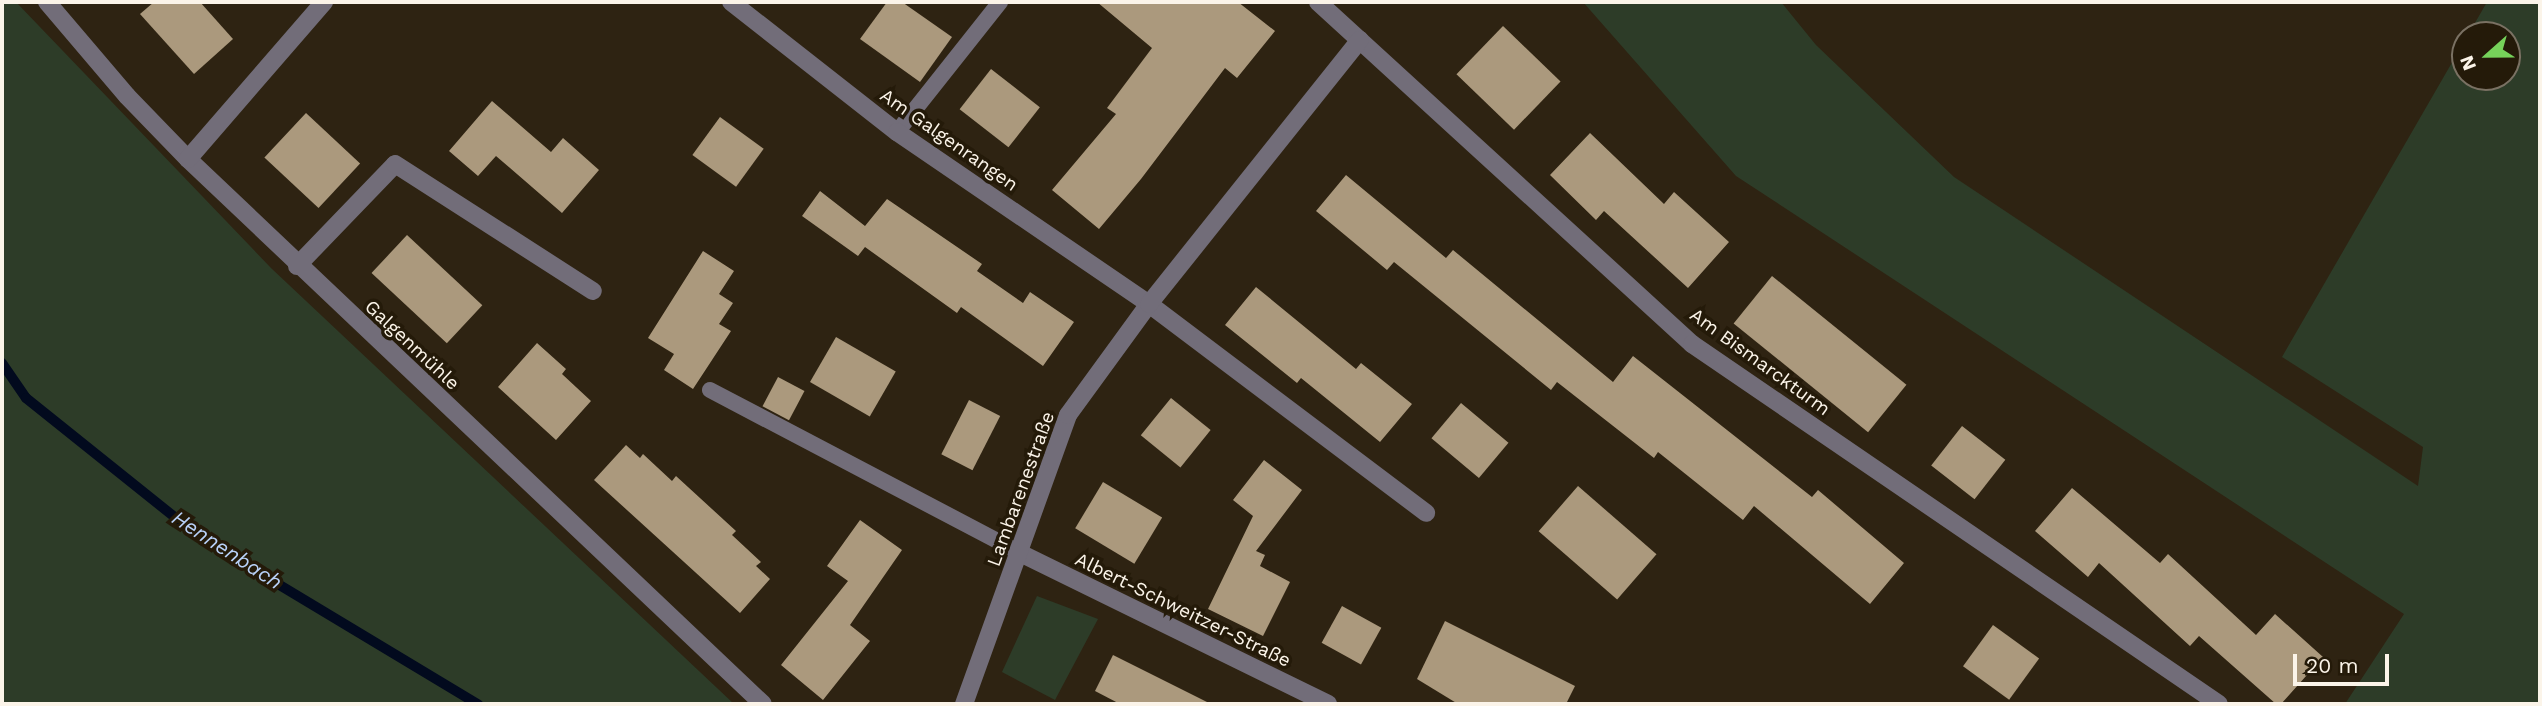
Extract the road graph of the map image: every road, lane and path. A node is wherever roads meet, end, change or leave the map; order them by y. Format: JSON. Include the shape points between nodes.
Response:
{"nodes":[{"id":1,"x":47,"y":2,"type":"edge"},
{"id":2,"x":324,"y":2,"type":"edge"},
{"id":3,"x":731,"y":2,"type":"edge"},
{"id":4,"x":1000,"y":2,"type":"edge"},
{"id":5,"x":1318,"y":2,"type":"edge"},
{"id":6,"x":1360,"y":40,"type":"junction"},
{"id":7,"x":897,"y":132,"type":"junction"},
{"id":8,"x":188,"y":159,"type":"junction"},
{"id":9,"x":297,"y":265,"type":"junction"},
{"id":10,"x":593,"y":291,"type":"dead end"},
{"id":11,"x":1149,"y":304,"type":"junction"},
{"id":12,"x":710,"y":390,"type":"dead end"},
{"id":13,"x":1426,"y":513,"type":"dead end"},
{"id":14,"x":1020,"y":553,"type":"junction"},
{"id":15,"x":763,"y":704,"type":"edge"},
{"id":16,"x":964,"y":704,"type":"edge"},
{"id":17,"x":1328,"y":704,"type":"edge"},
{"id":18,"x":2219,"y":704,"type":"edge"}],
"edges":[{"from":1,"to":8,"type":"street","name":"Galgenmühle"},
{"from":2,"to":8,"type":"street"},
{"from":3,"to":7,"type":"street","name":"Am Galgenrangen"},
{"from":4,"to":7,"type":"lane"},
{"from":5,"to":6,"type":"street","name":"Am Bismarckturm"},
{"from":6,"to":11,"type":"street","name":"Lambarenestraße"},
{"from":6,"to":18,"type":"street","name":"Am Bismarckturm","via":[[1692,344]]},
{"from":7,"to":11,"type":"street","name":"Am Galgenrangen"},
{"from":8,"to":9,"type":"street","name":"Galgenmühle"},
{"from":9,"to":10,"type":"street","via":[[395,164]]},
{"from":9,"to":15,"type":"street","name":"Galgenmühle"},
{"from":11,"to":13,"type":"street"},
{"from":11,"to":14,"type":"street","name":"Lambarenestraße","via":[[1068,415]]},
{"from":12,"to":14,"type":"lane"},
{"from":14,"to":16,"type":"street","name":"Lambarenestraße"},
{"from":14,"to":17,"type":"street","name":"Albert-Schweitzer-Straße"}]}
